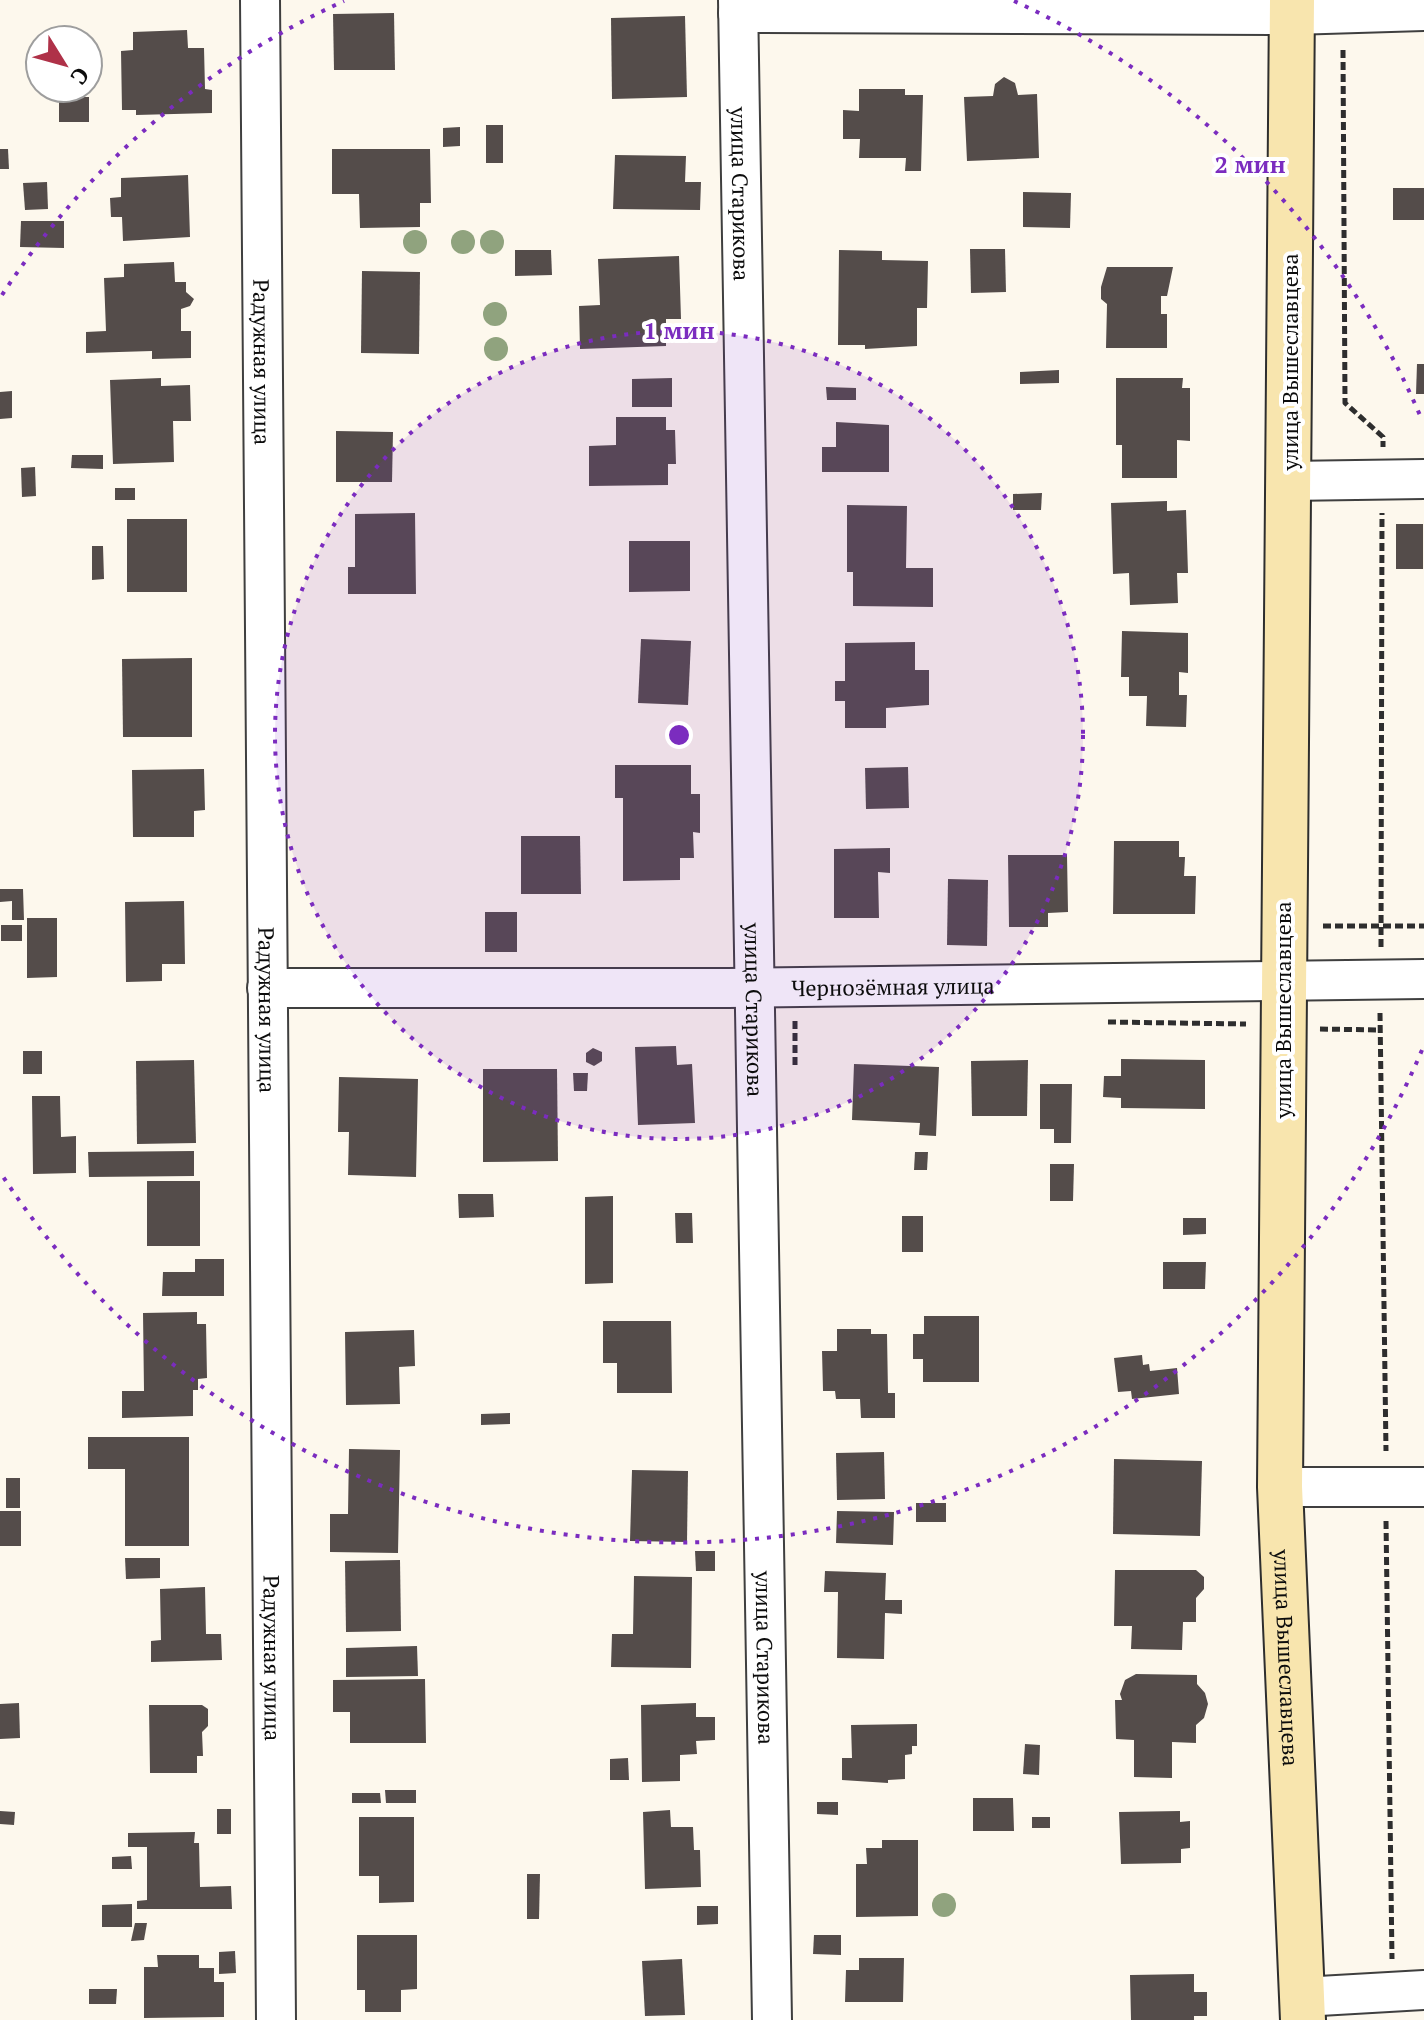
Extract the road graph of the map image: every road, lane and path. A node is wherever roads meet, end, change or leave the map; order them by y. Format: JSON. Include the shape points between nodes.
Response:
{"nodes":[{"id":1,"x":260,"y":0,"type":"edge"},
{"id":2,"x":738,"y":7,"type":"edge"},
{"id":3,"x":1292,"y":7,"type":"edge"},
{"id":4,"x":1424,"y":11,"type":"edge"},
{"id":5,"x":1343,"y":12,"type":"junction"},
{"id":6,"x":1383,"y":454,"type":"dead end"},
{"id":7,"x":1424,"y":479,"type":"edge"},
{"id":8,"x":1288,"y":481,"type":"junction"},
{"id":9,"x":1382,"y":515,"type":"dead end"},
{"id":10,"x":1282,"y":926,"type":"junction"},
{"id":11,"x":1382,"y":926,"type":"junction"},
{"id":12,"x":1424,"y":926,"type":"edge"},
{"id":13,"x":1284,"y":979,"type":"junction"},
{"id":14,"x":1381,"y":979,"type":"junction"},
{"id":15,"x":1424,"y":979,"type":"edge"},
{"id":16,"x":755,"y":987,"type":"junction"},
{"id":17,"x":267,"y":988,"type":"junction"},
{"id":18,"x":1280,"y":1487,"type":"junction"},
{"id":19,"x":1386,"y":1487,"type":"junction"},
{"id":20,"x":1424,"y":1487,"type":"edge"},
{"id":21,"x":1408,"y":1991,"type":"edge"},
{"id":22,"x":1303,"y":2008,"type":"edge"},
{"id":23,"x":276,"y":2020,"type":"edge"},
{"id":24,"x":772,"y":2020,"type":"edge"}],
"edges":[{"from":1,"to":17,"type":"street","name":"Радужная улица"},
{"from":2,"to":3,"type":"street"},
{"from":2,"to":16,"type":"street","name":"улица Старикова"},
{"from":3,"to":5,"type":"street"},
{"from":3,"to":8,"type":"street","name":"улица Вышеславцева"},
{"from":4,"to":5,"type":"street"},
{"from":5,"to":6,"type":"path","via":[[1345,403],[1383,437]]},
{"from":7,"to":8,"type":"street"},
{"from":8,"to":10,"type":"street","name":"улица Вышеславцева"},
{"from":9,"to":11,"type":"path"},
{"from":10,"to":11,"type":"path"},
{"from":10,"to":13,"type":"street","name":"улица Вышеславцева"},
{"from":11,"to":12,"type":"path"},
{"from":11,"to":14,"type":"path"},
{"from":13,"to":14,"type":"street","name":"Чернозёмная улица"},
{"from":13,"to":16,"type":"street","name":"Чернозёмная улица"},
{"from":13,"to":18,"type":"street","name":"улица Вышеславцева"},
{"from":14,"to":15,"type":"street","name":"Чернозёмная улица"},
{"from":14,"to":19,"type":"path"},
{"from":16,"to":17,"type":"street","name":"Чернозёмная улица"},
{"from":16,"to":24,"type":"street","name":"улица Старикова"},
{"from":17,"to":23,"type":"street","name":"Радужная улица"},
{"from":18,"to":19,"type":"street"},
{"from":18,"to":22,"type":"street","name":"улица Вышеславцева"},
{"from":19,"to":20,"type":"street"},
{"from":19,"to":21,"type":"path"},
{"from":21,"to":22,"type":"street"}]}
